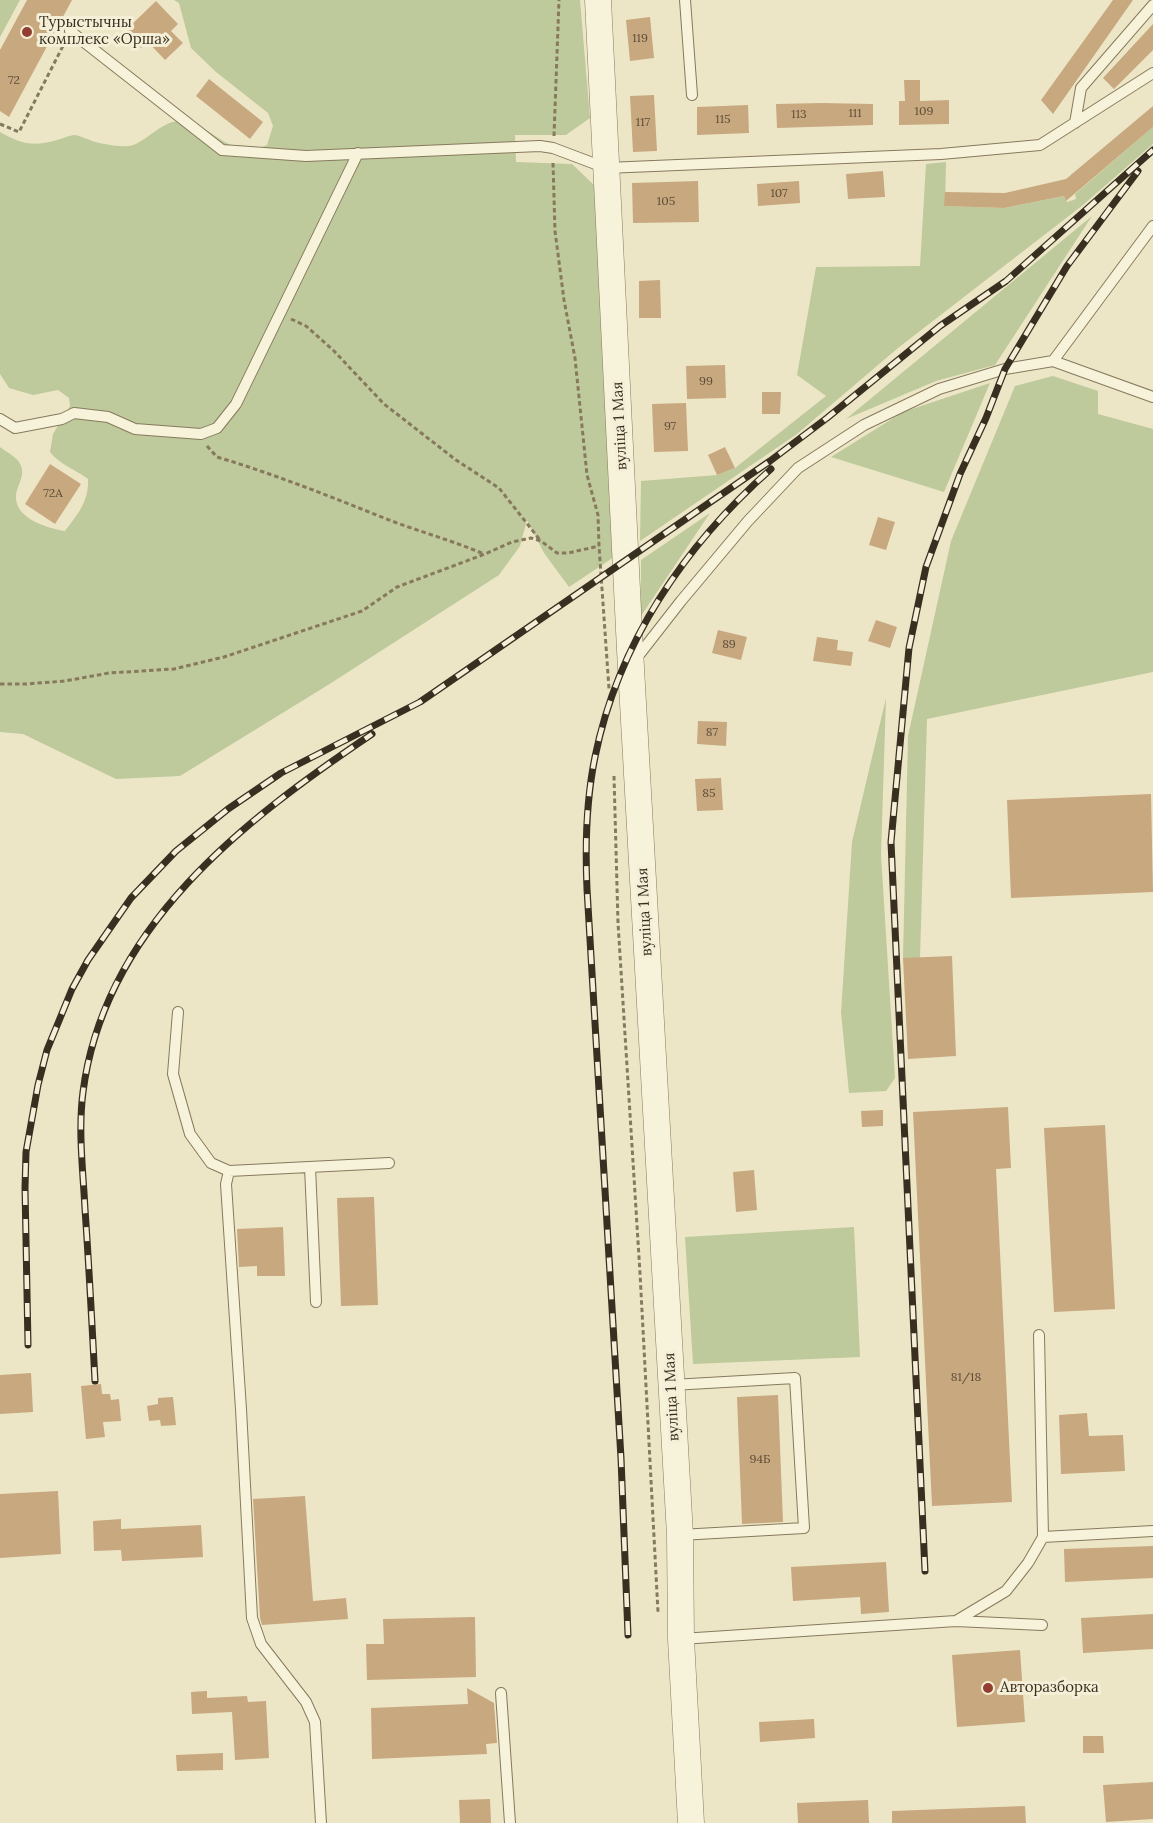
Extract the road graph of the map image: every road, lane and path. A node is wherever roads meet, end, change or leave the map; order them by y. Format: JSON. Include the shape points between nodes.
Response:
{"nodes":[{"id":1,"x":559,"y":0,"type":"edge"},
{"id":2,"x":598,"y":0,"type":"edge"},
{"id":3,"x":685,"y":0,"type":"edge"},
{"id":4,"x":1153,"y":5,"type":"edge"},
{"id":5,"x":70,"y":31,"type":"joint"},
{"id":6,"x":1153,"y":73,"type":"edge"},
{"id":7,"x":692,"y":95,"type":"dead end"},
{"id":8,"x":1075,"y":123,"type":"junction"},
{"id":9,"x":0,"y":124,"type":"edge"},
{"id":10,"x":553,"y":148,"type":"junction"},
{"id":11,"x":358,"y":153,"type":"junction"},
{"id":12,"x":606,"y":168,"type":"junction"},
{"id":13,"x":1153,"y":226,"type":"edge"},
{"id":14,"x":280,"y":314,"type":"junction"},
{"id":15,"x":1053,"y":361,"type":"junction"},
{"id":16,"x":1153,"y":397,"type":"edge"},
{"id":17,"x":0,"y":419,"type":"edge"},
{"id":18,"x":201,"y":435,"type":"junction"},
{"id":19,"x":541,"y":541,"type":"junction"},
{"id":20,"x":598,"y":546,"type":"junction"},
{"id":21,"x":485,"y":554,"type":"junction"},
{"id":22,"x":631,"y":665,"type":"junction"},
{"id":23,"x":0,"y":684,"type":"edge"},
{"id":24,"x":610,"y":699,"type":"dead end"},
{"id":25,"x":614,"y":776,"type":"dead end"},
{"id":26,"x":178,"y":1012,"type":"dead end"},
{"id":27,"x":390,"y":1163,"type":"dead end"},
{"id":28,"x":310,"y":1167,"type":"junction"},
{"id":29,"x":229,"y":1171,"type":"junction"},
{"id":30,"x":316,"y":1302,"type":"dead end"},
{"id":31,"x":1039,"y":1335,"type":"dead end"},
{"id":32,"x":672,"y":1385,"type":"junction"},
{"id":33,"x":1153,"y":1531,"type":"edge"},
{"id":34,"x":680,"y":1535,"type":"junction"},
{"id":35,"x":1042,"y":1537,"type":"junction"},
{"id":36,"x":658,"y":1612,"type":"dead end"},
{"id":37,"x":956,"y":1621,"type":"junction"},
{"id":38,"x":1042,"y":1625,"type":"dead end"},
{"id":39,"x":681,"y":1639,"type":"junction"},
{"id":40,"x":501,"y":1694,"type":"dead end"},
{"id":41,"x":321,"y":1823,"type":"edge"},
{"id":42,"x":510,"y":1823,"type":"edge"},
{"id":43,"x":691,"y":1823,"type":"edge"}],
"edges":[{"from":1,"to":10,"type":"path"},
{"from":2,"to":12,"type":"street","name":"вуліца 1 Мая"},
{"from":3,"to":7,"type":"lane"},
{"from":4,"to":8,"type":"lane","via":[[1081,88]]},
{"from":5,"to":9,"type":"path","via":[[19,132]]},
{"from":5,"to":11,"type":"lane","via":[[222,150],[306,156]]},
{"from":6,"to":8,"type":"lane"},
{"from":8,"to":12,"type":"lane","via":[[1040,145],[941,154]]},
{"from":10,"to":11,"type":"lane"},
{"from":10,"to":12,"type":"lane"},
{"from":10,"to":20,"type":"path","via":[[555,231],[586,475],[598,515]]},
{"from":11,"to":14,"type":"lane"},
{"from":12,"to":22,"type":"street","name":"вуліца 1 Мая"},
{"from":13,"to":15,"type":"lane"},
{"from":14,"to":18,"type":"lane","via":[[236,404],[217,428]]},
{"from":14,"to":19,"type":"path","via":[[306,326],[384,404],[499,488]]},
{"from":15,"to":16,"type":"lane"},
{"from":15,"to":22,"type":"lane","via":[[1005,369],[939,389],[864,425],[798,468],[748,521]]},
{"from":17,"to":18,"type":"lane","via":[[15,428],[74,413],[108,417],[135,429]]},
{"from":18,"to":21,"type":"path","via":[[217,457]]},
{"from":19,"to":20,"type":"path","via":[[556,553]]},
{"from":19,"to":21,"type":"path","via":[[531,538],[512,542]]},
{"from":20,"to":24,"type":"path"},
{"from":21,"to":23,"type":"path","via":[[398,587],[362,611],[224,657],[174,669]]},
{"from":22,"to":32,"type":"street","name":"вуліца 1 Мая"},
{"from":25,"to":36,"type":"path","via":[[618,923]]},
{"from":26,"to":29,"type":"lane","via":[[173,1074],[190,1134],[211,1163]]},
{"from":27,"to":28,"type":"lane"},
{"from":28,"to":29,"type":"lane"},
{"from":28,"to":30,"type":"lane"},
{"from":29,"to":41,"type":"lane","via":[[226,1184],[252,1618],[261,1644],[306,1702],[315,1722]]},
{"from":31,"to":35,"type":"lane"},
{"from":32,"to":34,"type":"street","name":"вуліца 1 Мая"},
{"from":32,"to":34,"type":"lane","via":[[795,1378],[804,1528]]},
{"from":33,"to":35,"type":"lane"},
{"from":34,"to":39,"type":"street","name":"вуліца 1 Мая"},
{"from":35,"to":37,"type":"lane","via":[[1006,1592]]},
{"from":37,"to":38,"type":"lane"},
{"from":37,"to":39,"type":"lane"},
{"from":39,"to":43,"type":"street","name":"вуліца 1 Мая"},
{"from":40,"to":42,"type":"lane"}]}
